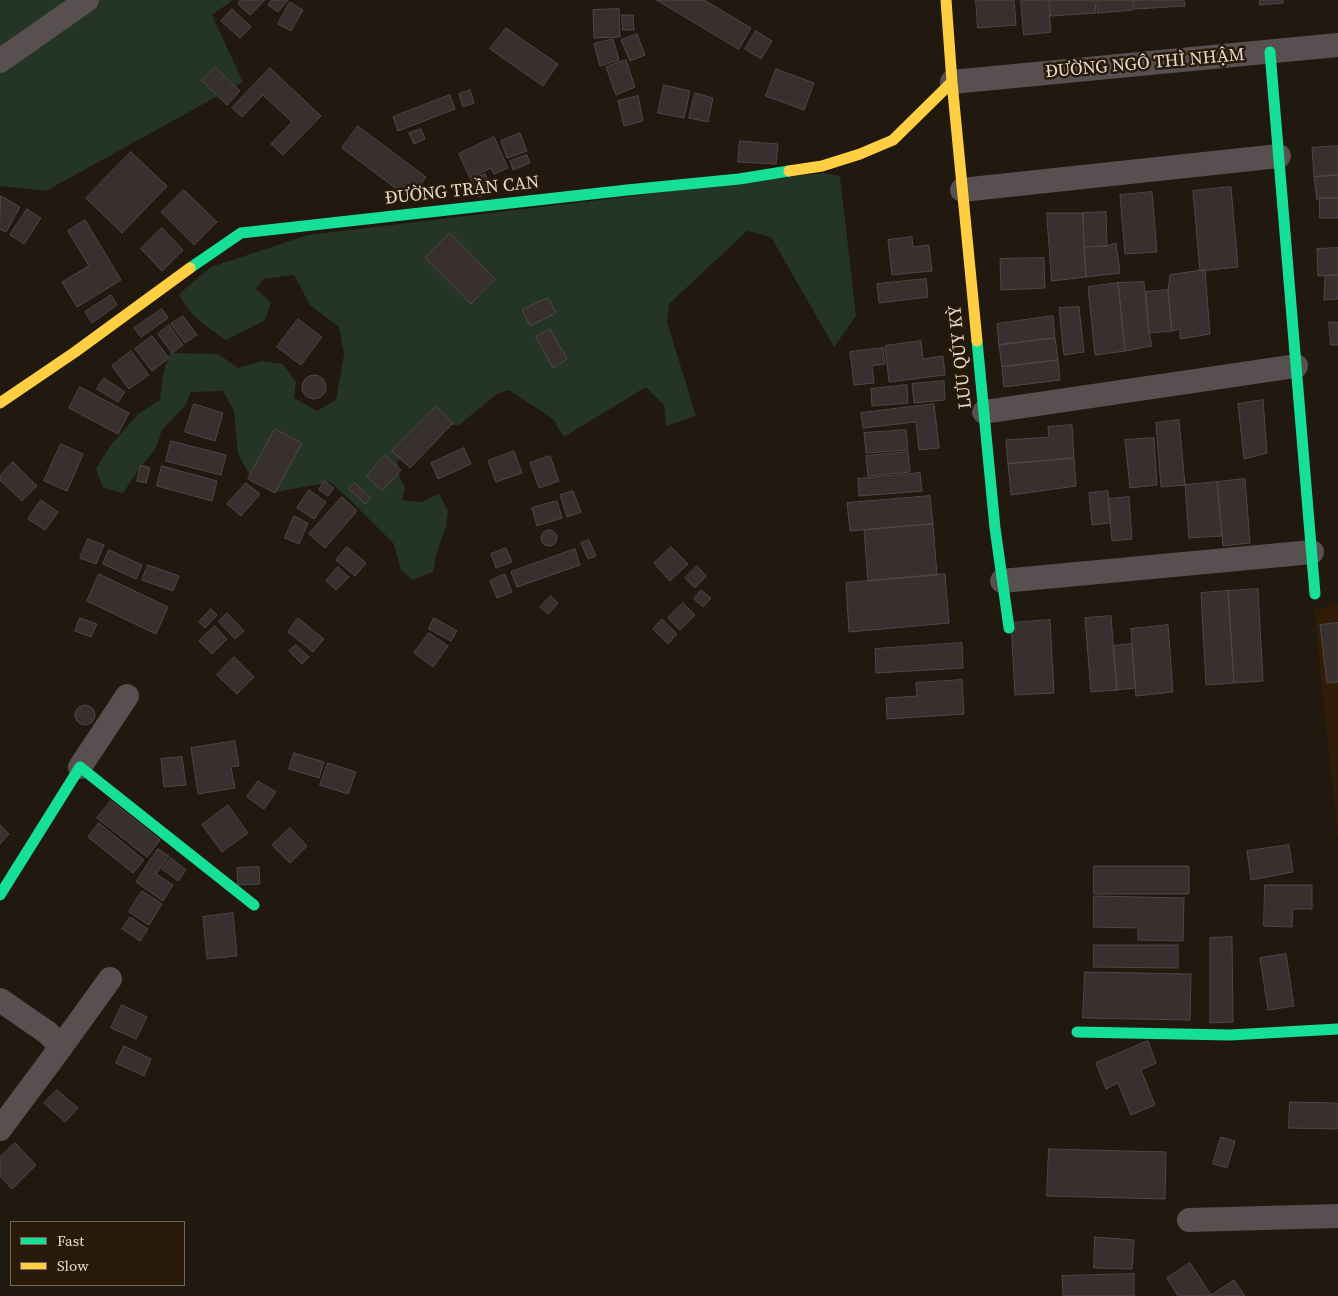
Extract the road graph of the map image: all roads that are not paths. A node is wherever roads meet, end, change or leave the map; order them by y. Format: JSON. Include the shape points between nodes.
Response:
{"nodes":[{"id":1,"x":87,"y":0,"type":"edge"},
{"id":2,"x":946,"y":0,"type":"edge"},
{"id":3,"x":1338,"y":45,"type":"edge"},
{"id":4,"x":1270,"y":52,"type":"junction"},
{"id":5,"x":0,"y":61,"type":"edge"},
{"id":6,"x":952,"y":82,"type":"junction"},
{"id":7,"x":1279,"y":156,"type":"junction"},
{"id":8,"x":962,"y":190,"type":"junction"},
{"id":9,"x":1296,"y":366,"type":"junction"},
{"id":10,"x":0,"y":403,"type":"edge"},
{"id":11,"x":984,"y":412,"type":"junction"},
{"id":12,"x":1312,"y":552,"type":"junction"},
{"id":13,"x":1002,"y":580,"type":"junction"},
{"id":14,"x":1315,"y":594,"type":"dead end"},
{"id":15,"x":1009,"y":628,"type":"dead end"},
{"id":16,"x":127,"y":696,"type":"dead end"},
{"id":17,"x":80,"y":767,"type":"junction"},
{"id":18,"x":0,"y":895,"type":"edge"},
{"id":19,"x":254,"y":904,"type":"dead end"},
{"id":20,"x":110,"y":978,"type":"dead end"},
{"id":21,"x":0,"y":1000,"type":"edge"},
{"id":22,"x":1338,"y":1029,"type":"edge"},
{"id":23,"x":1077,"y":1032,"type":"dead end"},
{"id":24,"x":61,"y":1047,"type":"junction"},
{"id":25,"x":0,"y":1128,"type":"edge"},
{"id":26,"x":1338,"y":1216,"type":"edge"},
{"id":27,"x":1189,"y":1220,"type":"dead end"}],
"edges":[{"from":1,"to":5,"type":"street"},
{"from":2,"to":6,"type":"street","name":"LƯU QÚY KỲ"},
{"from":3,"to":4,"type":"street","name":"ĐƯỜNG NGÔ THÌ NHẬM"},
{"from":4,"to":6,"type":"street","name":"ĐƯỜNG NGÔ THÌ NHẬM"},
{"from":4,"to":7,"type":"street"},
{"from":6,"to":8,"type":"street","name":"LƯU QÚY KỲ"},
{"from":6,"to":10,"type":"street","name":"ĐƯỜNG TRẦN CAN","via":[[893,140],[822,166],[739,179],[242,233]]},
{"from":7,"to":8,"type":"street"},
{"from":7,"to":9,"type":"street"},
{"from":8,"to":11,"type":"street","name":"LƯU QÚY KỲ"},
{"from":9,"to":11,"type":"street"},
{"from":9,"to":12,"type":"street"},
{"from":11,"to":13,"type":"street","name":"LƯU QÚY KỲ"},
{"from":12,"to":13,"type":"street"},
{"from":12,"to":14,"type":"street"},
{"from":13,"to":15,"type":"street","name":"LƯU QÚY KỲ"},
{"from":16,"to":17,"type":"street"},
{"from":17,"to":18,"type":"street"},
{"from":17,"to":19,"type":"street"},
{"from":20,"to":24,"type":"street"},
{"from":21,"to":24,"type":"street","via":[[48,1033]]},
{"from":22,"to":23,"type":"street","via":[[1230,1035]]},
{"from":24,"to":25,"type":"street"},
{"from":26,"to":27,"type":"street"}]}
